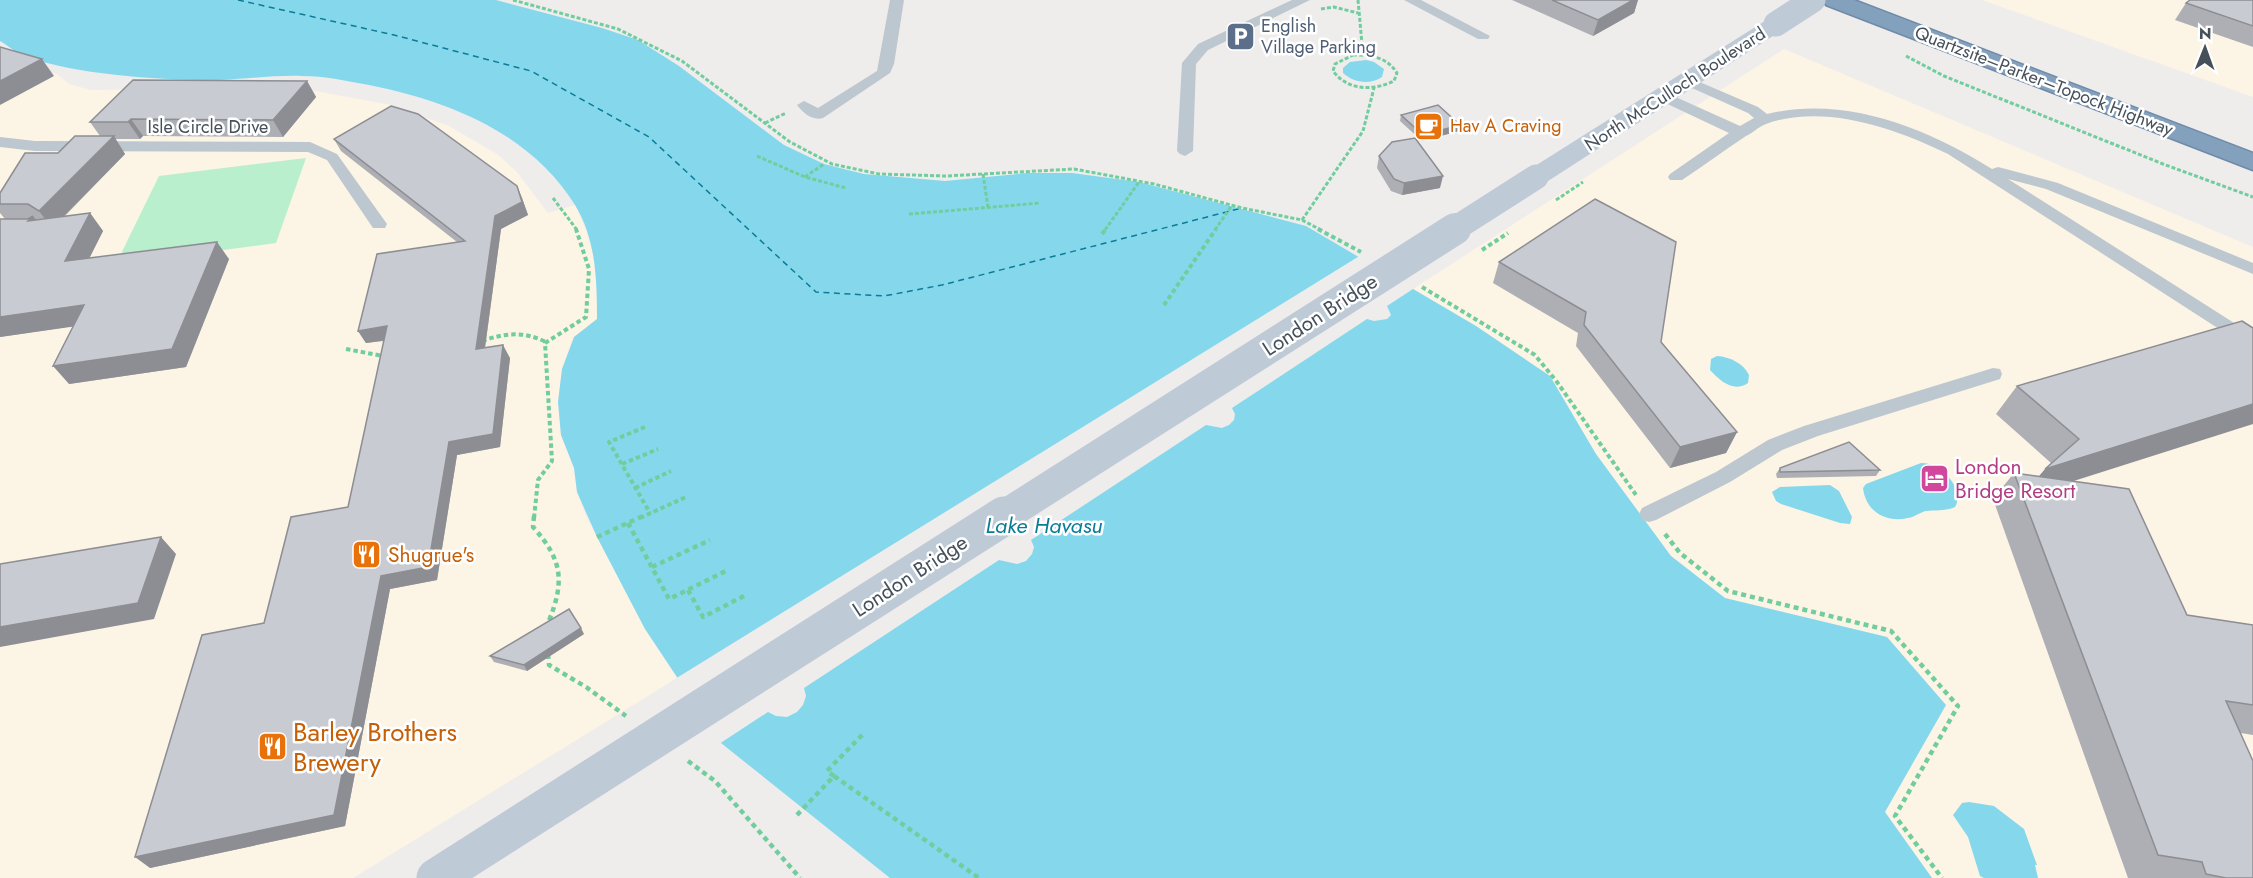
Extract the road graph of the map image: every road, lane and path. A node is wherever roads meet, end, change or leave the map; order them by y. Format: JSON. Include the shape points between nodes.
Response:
{"nodes":[{"id":1,"x":513,"y":0,"type":"edge"},
{"id":2,"x":897,"y":0,"type":"edge"},
{"id":3,"x":1358,"y":0,"type":"edge"},
{"id":4,"x":1411,"y":0,"type":"edge"},
{"id":5,"x":1813,"y":0,"type":"edge"},
{"id":6,"x":1834,"y":0,"type":"edge"},
{"id":7,"x":1300,"y":1,"type":"edge"},
{"id":8,"x":1358,"y":13,"type":"junction"},
{"id":9,"x":1483,"y":36,"type":"dead end"},
{"id":10,"x":1364,"y":55,"type":"junction"},
{"id":11,"x":1905,"y":56,"type":"dead end"},
{"id":12,"x":1688,"y":81,"type":"junction"},
{"id":13,"x":1374,"y":88,"type":"junction"},
{"id":14,"x":1664,"y":97,"type":"junction"},
{"id":15,"x":804,"y":105,"type":"dead end"},
{"id":16,"x":1765,"y":120,"type":"junction"},
{"id":17,"x":1742,"y":133,"type":"junction"},
{"id":18,"x":0,"y":142,"type":"edge"},
{"id":19,"x":1185,"y":151,"type":"dead end"},
{"id":20,"x":757,"y":156,"type":"dead end"},
{"id":21,"x":2253,"y":162,"type":"edge"},
{"id":22,"x":824,"y":164,"type":"dead end"},
{"id":23,"x":1981,"y":168,"type":"junction"},
{"id":24,"x":983,"y":174,"type":"junction"},
{"id":25,"x":805,"y":177,"type":"junction"},
{"id":26,"x":1676,"y":177,"type":"dead end"},
{"id":27,"x":1583,"y":182,"type":"dead end"},
{"id":28,"x":1139,"y":183,"type":"dead end"},
{"id":29,"x":846,"y":188,"type":"dead end"},
{"id":30,"x":1544,"y":190,"type":"junction"},
{"id":31,"x":2253,"y":197,"type":"edge"},
{"id":32,"x":553,"y":198,"type":"dead end"},
{"id":33,"x":1040,"y":203,"type":"dead end"},
{"id":34,"x":1232,"y":205,"type":"junction"},
{"id":35,"x":988,"y":207,"type":"junction"},
{"id":36,"x":909,"y":214,"type":"dead end"},
{"id":37,"x":1302,"y":220,"type":"junction"},
{"id":38,"x":379,"y":224,"type":"dead end"},
{"id":39,"x":1514,"y":229,"type":"dead end"},
{"id":40,"x":1102,"y":234,"type":"dead end"},
{"id":41,"x":1363,"y":253,"type":"dead end"},
{"id":42,"x":1474,"y":255,"type":"dead end"},
{"id":43,"x":2253,"y":269,"type":"edge"},
{"id":44,"x":1434,"y":282,"type":"dead end"},
{"id":45,"x":1414,"y":283,"type":"dead end"},
{"id":46,"x":1424,"y":288,"type":"junction"},
{"id":47,"x":1164,"y":305,"type":"dead end"},
{"id":48,"x":478,"y":342,"type":"edge"},
{"id":49,"x":546,"y":343,"type":"junction"},
{"id":50,"x":2253,"y":343,"type":"edge"},
{"id":51,"x":346,"y":349,"type":"dead end"},
{"id":52,"x":385,"y":356,"type":"edge"},
{"id":53,"x":1993,"y":374,"type":"dead end"},
{"id":54,"x":645,"y":427,"type":"dead end"},
{"id":55,"x":658,"y":449,"type":"dead end"},
{"id":56,"x":622,"y":464,"type":"junction"},
{"id":57,"x":671,"y":471,"type":"dead end"},
{"id":58,"x":635,"y":488,"type":"junction"},
{"id":59,"x":686,"y":497,"type":"dead end"},
{"id":60,"x":650,"y":513,"type":"junction"},
{"id":61,"x":1649,"y":514,"type":"junction"},
{"id":62,"x":628,"y":523,"type":"junction"},
{"id":63,"x":597,"y":537,"type":"dead end"},
{"id":64,"x":710,"y":540,"type":"dead end"},
{"id":65,"x":652,"y":567,"type":"junction"},
{"id":66,"x":728,"y":570,"type":"dead end"},
{"id":67,"x":688,"y":590,"type":"junction"},
{"id":68,"x":744,"y":596,"type":"dead end"},
{"id":69,"x":547,"y":626,"type":"edge"},
{"id":70,"x":548,"y":645,"type":"edge"},
{"id":71,"x":632,"y":720,"type":"dead end"},
{"id":72,"x":865,"y":732,"type":"dead end"},
{"id":73,"x":678,"y":754,"type":"dead end"},
{"id":74,"x":834,"y":776,"type":"junction"},
{"id":75,"x":797,"y":815,"type":"dead end"},
{"id":76,"x":436,"y":878,"type":"edge"},
{"id":77,"x":800,"y":878,"type":"edge"},
{"id":78,"x":979,"y":878,"type":"edge"},
{"id":79,"x":1942,"y":878,"type":"edge"}],
"edges":[{"from":1,"to":24,"type":"path","via":[[618,29],[682,61],[790,142],[832,164],[879,174]]},
{"from":2,"to":15,"type":"lane","via":[[883,73],[818,115]]},
{"from":3,"to":8,"type":"path"},
{"from":4,"to":9,"type":"lane"},
{"from":5,"to":12,"type":"street","name":"North McCulloch Boulevard","bridge":true},
{"from":6,"to":21,"type":"highway","name":"Quartzsite–Parker–Topock Highway"},
{"from":7,"to":8,"type":"path","via":[[1317,9],[1334,7]]},
{"from":7,"to":19,"type":"lane","via":[[1203,47],[1189,63]]},
{"from":8,"to":10,"type":"path"},
{"from":10,"to":13,"type":"path","via":[[1387,61],[1397,73],[1394,81]]},
{"from":10,"to":13,"type":"path","via":[[1340,59],[1333,71],[1343,82]]},
{"from":11,"to":31,"type":"path","via":[[1944,76]]},
{"from":12,"to":14,"type":"street","name":"North McCulloch Boulevard"},
{"from":12,"to":16,"type":"lane","via":[[1753,110]]},
{"from":13,"to":37,"type":"path","via":[[1363,131]]},
{"from":14,"to":17,"type":"lane"},
{"from":14,"to":30,"type":"street","name":"North McCulloch Boulevard"},
{"from":16,"to":17,"type":"lane"},
{"from":16,"to":23,"type":"lane","via":[[1810,113],[1883,123],[1934,141]]},
{"from":17,"to":26,"type":"lane"},
{"from":18,"to":38,"type":"lane","name":"Isle Circle Drive","via":[[35,146],[310,147],[332,157]]},
{"from":20,"to":25,"type":"path"},
{"from":22,"to":25,"type":"path"},
{"from":23,"to":43,"type":"lane","via":[[2052,186]]},
{"from":23,"to":50,"type":"lane"},
{"from":24,"to":34,"type":"path","via":[[1074,169],[1154,184]]},
{"from":24,"to":35,"type":"path"},
{"from":25,"to":29,"type":"path"},
{"from":27,"to":30,"type":"path"},
{"from":28,"to":40,"type":"path"},
{"from":30,"to":76,"type":"street","name":"London Bridge","bridge":true},
{"from":32,"to":49,"type":"path","via":[[578,231],[589,269],[586,318]]},
{"from":33,"to":35,"type":"path"},
{"from":34,"to":37,"type":"path"},
{"from":34,"to":47,"type":"path"},
{"from":35,"to":36,"type":"path"},
{"from":37,"to":41,"type":"path"},
{"from":39,"to":42,"type":"path"},
{"from":44,"to":46,"type":"path"},
{"from":45,"to":46,"type":"path"},
{"from":46,"to":61,"type":"path","via":[[1535,355]]},
{"from":48,"to":49,"type":"path","via":[[528,333]]},
{"from":49,"to":69,"type":"path","via":[[552,461],[538,480],[533,527],[558,558],[559,600]]},
{"from":51,"to":52,"type":"path"},
{"from":53,"to":61,"type":"lane","via":[[1775,445],[1723,477]]},
{"from":54,"to":56,"type":"path","via":[[609,442]]},
{"from":55,"to":56,"type":"path"},
{"from":56,"to":58,"type":"path"},
{"from":57,"to":58,"type":"path"},
{"from":58,"to":60,"type":"path"},
{"from":59,"to":60,"type":"path"},
{"from":60,"to":62,"type":"path"},
{"from":61,"to":79,"type":"path","via":[[1680,554],[1728,591],[1891,631],[1958,706],[1895,816]]},
{"from":62,"to":63,"type":"path"},
{"from":62,"to":65,"type":"path"},
{"from":64,"to":65,"type":"path"},
{"from":65,"to":67,"type":"path","via":[[669,599]]},
{"from":66,"to":67,"type":"path"},
{"from":67,"to":68,"type":"path","via":[[703,617]]},
{"from":70,"to":71,"type":"path","via":[[549,665]]},
{"from":72,"to":74,"type":"path","via":[[827,771]]},
{"from":73,"to":77,"type":"path","via":[[715,781]]},
{"from":74,"to":75,"type":"path"},
{"from":74,"to":78,"type":"path"}]}
